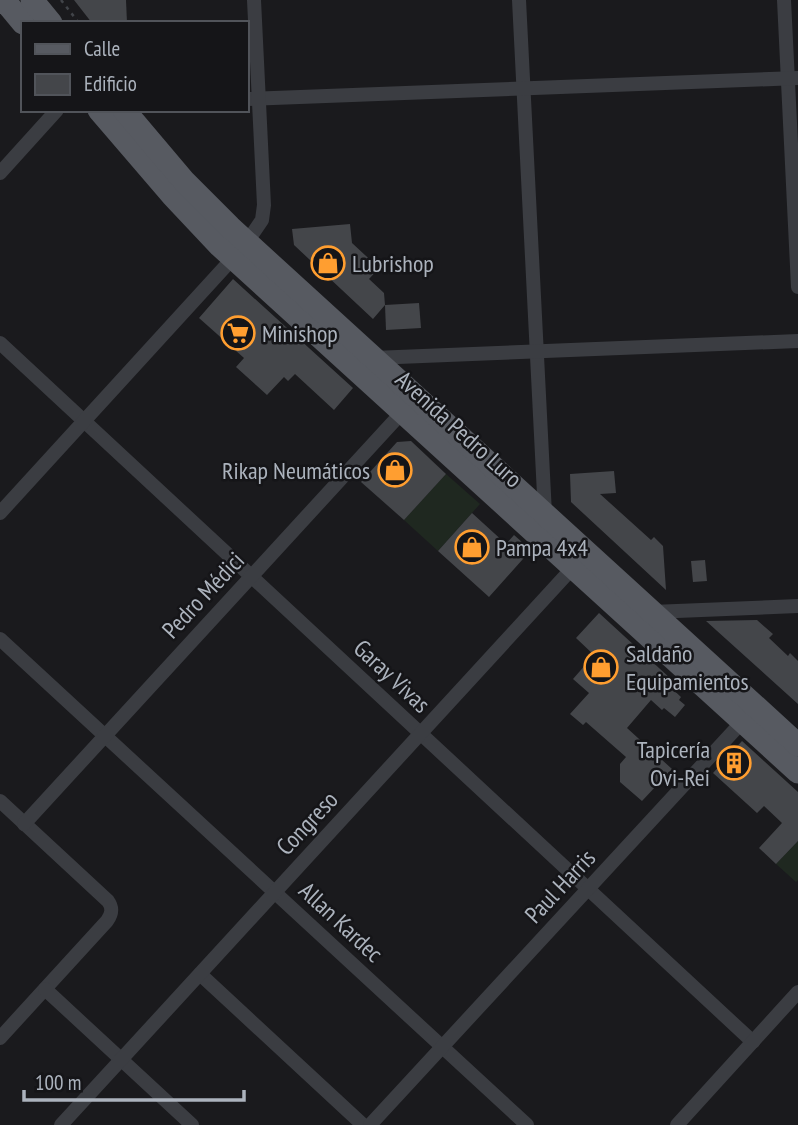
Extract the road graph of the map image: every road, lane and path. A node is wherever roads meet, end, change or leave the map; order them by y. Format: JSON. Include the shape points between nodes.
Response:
{"nodes":[{"id":1,"x":4,"y":0,"type":"edge"},
{"id":2,"x":32,"y":0,"type":"edge"},
{"id":3,"x":61,"y":0,"type":"edge"},
{"id":4,"x":254,"y":0,"type":"edge"},
{"id":5,"x":519,"y":0,"type":"edge"},
{"id":6,"x":784,"y":0,"type":"edge"},
{"id":7,"x":21,"y":21,"type":"edge"},
{"id":8,"x":49,"y":21,"type":"edge"},
{"id":9,"x":77,"y":21,"type":"edge"},
{"id":10,"x":793,"y":78,"type":"edge"},
{"id":11,"x":523,"y":89,"type":"junction"},
{"id":12,"x":253,"y":99,"type":"edge"},
{"id":13,"x":55,"y":112,"type":"edge"},
{"id":14,"x":101,"y":112,"type":"edge"},
{"id":15,"x":126,"y":112,"type":"edge"},
{"id":16,"x":0,"y":173,"type":"edge"},
{"id":17,"x":240,"y":250,"type":"junction"},
{"id":18,"x":798,"y":287,"type":"edge"},
{"id":19,"x":798,"y":341,"type":"edge"},
{"id":20,"x":0,"y":343,"type":"edge"},
{"id":21,"x":536,"y":351,"type":"junction"},
{"id":22,"x":373,"y":358,"type":"junction"},
{"id":23,"x":344,"y":359,"type":"junction"},
{"id":24,"x":394,"y":365,"type":"junction"},
{"id":25,"x":409,"y":404,"type":"junction"},
{"id":26,"x":84,"y":421,"type":"junction"},
{"id":27,"x":0,"y":513,"type":"edge"},
{"id":28,"x":545,"y":514,"type":"junction"},
{"id":29,"x":580,"y":560,"type":"junction"},
{"id":30,"x":251,"y":576,"type":"junction"},
{"id":31,"x":798,"y":606,"type":"edge"},
{"id":32,"x":652,"y":611,"type":"junction"},
{"id":33,"x":0,"y":639,"type":"edge"},
{"id":34,"x":742,"y":722,"type":"junction"},
{"id":35,"x":421,"y":734,"type":"junction"},
{"id":36,"x":105,"y":736,"type":"junction"},
{"id":37,"x":798,"y":745,"type":"edge"},
{"id":38,"x":798,"y":772,"type":"edge"},
{"id":39,"x":0,"y":802,"type":"edge"},
{"id":40,"x":24,"y":824,"type":"junction"},
{"id":41,"x":588,"y":889,"type":"junction"},
{"id":42,"x":275,"y":892,"type":"junction"},
{"id":43,"x":200,"y":974,"type":"junction"},
{"id":44,"x":45,"y":989,"type":"junction"},
{"id":45,"x":798,"y":992,"type":"edge"},
{"id":46,"x":0,"y":1038,"type":"edge"},
{"id":47,"x":753,"y":1042,"type":"junction"},
{"id":48,"x":442,"y":1047,"type":"junction"},
{"id":49,"x":121,"y":1060,"type":"junction"},
{"id":50,"x":61,"y":1125,"type":"edge"},
{"id":51,"x":192,"y":1125,"type":"edge"},
{"id":52,"x":363,"y":1125,"type":"edge"},
{"id":53,"x":370,"y":1125,"type":"edge"},
{"id":54,"x":527,"y":1125,"type":"edge"},
{"id":55,"x":677,"y":1125,"type":"edge"}],
"edges":[{"from":1,"to":7,"type":"main road"},
{"from":2,"to":8,"type":"main road"},
{"from":3,"to":9,"type":"path"},
{"from":4,"to":12,"type":"street"},
{"from":5,"to":11,"type":"street"},
{"from":6,"to":10,"type":"street"},
{"from":10,"to":11,"type":"street"},
{"from":10,"to":18,"type":"street"},
{"from":11,"to":12,"type":"street"},
{"from":11,"to":21,"type":"street"},
{"from":12,"to":17,"type":"street","via":[[264,210],[260,225]]},
{"from":13,"to":16,"type":"street"},
{"from":14,"to":17,"type":"main road","name":"Avenida Pedro Luro","via":[[172,195]]},
{"from":15,"to":17,"type":"main road","name":"Avenida Pedro Luro"},
{"from":17,"to":22,"type":"main road","name":"Avenida Pedro Luro"},
{"from":17,"to":23,"type":"main road","name":"Avenida Pedro Luro"},
{"from":17,"to":26,"type":"street"},
{"from":19,"to":21,"type":"street"},
{"from":20,"to":26,"type":"street","name":"Garay Vivas"},
{"from":21,"to":24,"type":"street"},
{"from":21,"to":28,"type":"street"},
{"from":22,"to":23,"type":"street"},
{"from":22,"to":24,"type":"main road","name":"Avenida Pedro Luro"},
{"from":23,"to":25,"type":"main road","name":"Avenida Pedro Luro"},
{"from":24,"to":25,"type":"main road","name":"Avenida Pedro Luro"},
{"from":25,"to":28,"type":"main road","name":"Avenida Pedro Luro"},
{"from":25,"to":29,"type":"main road","name":"Avenida Pedro Luro"},
{"from":25,"to":30,"type":"street","name":"Pedro Médici"},
{"from":26,"to":27,"type":"street"},
{"from":26,"to":30,"type":"street","name":"Garay Vivas"},
{"from":28,"to":29,"type":"main road","name":"Avenida Pedro Luro"},
{"from":29,"to":32,"type":"main road","name":"Avenida Pedro Luro"},
{"from":29,"to":34,"type":"main road","name":"Avenida Pedro Luro"},
{"from":29,"to":35,"type":"street","name":"Congreso"},
{"from":30,"to":35,"type":"street","name":"Garay Vivas"},
{"from":30,"to":36,"type":"street","name":"Pedro Médici"},
{"from":31,"to":32,"type":"street"},
{"from":32,"to":37,"type":"main road","name":"Avenida Pedro Luro"},
{"from":33,"to":36,"type":"street","name":"Allan Kardec"},
{"from":34,"to":37,"type":"street"},
{"from":34,"to":38,"type":"main road","name":"Avenida Pedro Luro"},
{"from":34,"to":41,"type":"street","name":"Paul Harris"},
{"from":35,"to":41,"type":"street","name":"Garay Vivas"},
{"from":35,"to":42,"type":"street","name":"Congreso"},
{"from":36,"to":40,"type":"street","name":"Pedro Médici"},
{"from":36,"to":42,"type":"street","name":"Allan Kardec"},
{"from":39,"to":40,"type":"street"},
{"from":40,"to":44,"type":"street","via":[[108,901],[112,910]]},
{"from":41,"to":47,"type":"street","name":"Garay Vivas"},
{"from":41,"to":48,"type":"street","name":"Paul Harris"},
{"from":42,"to":43,"type":"street","name":"Congreso"},
{"from":42,"to":48,"type":"street","name":"Allan Kardec"},
{"from":43,"to":49,"type":"street","name":"Congreso"},
{"from":43,"to":52,"type":"street"},
{"from":44,"to":46,"type":"street"},
{"from":44,"to":49,"type":"street"},
{"from":45,"to":47,"type":"street"},
{"from":47,"to":55,"type":"street"},
{"from":48,"to":53,"type":"street","name":"Paul Harris"},
{"from":48,"to":54,"type":"street","name":"Allan Kardec"},
{"from":49,"to":50,"type":"street","name":"Congreso"},
{"from":49,"to":51,"type":"street"}]}
